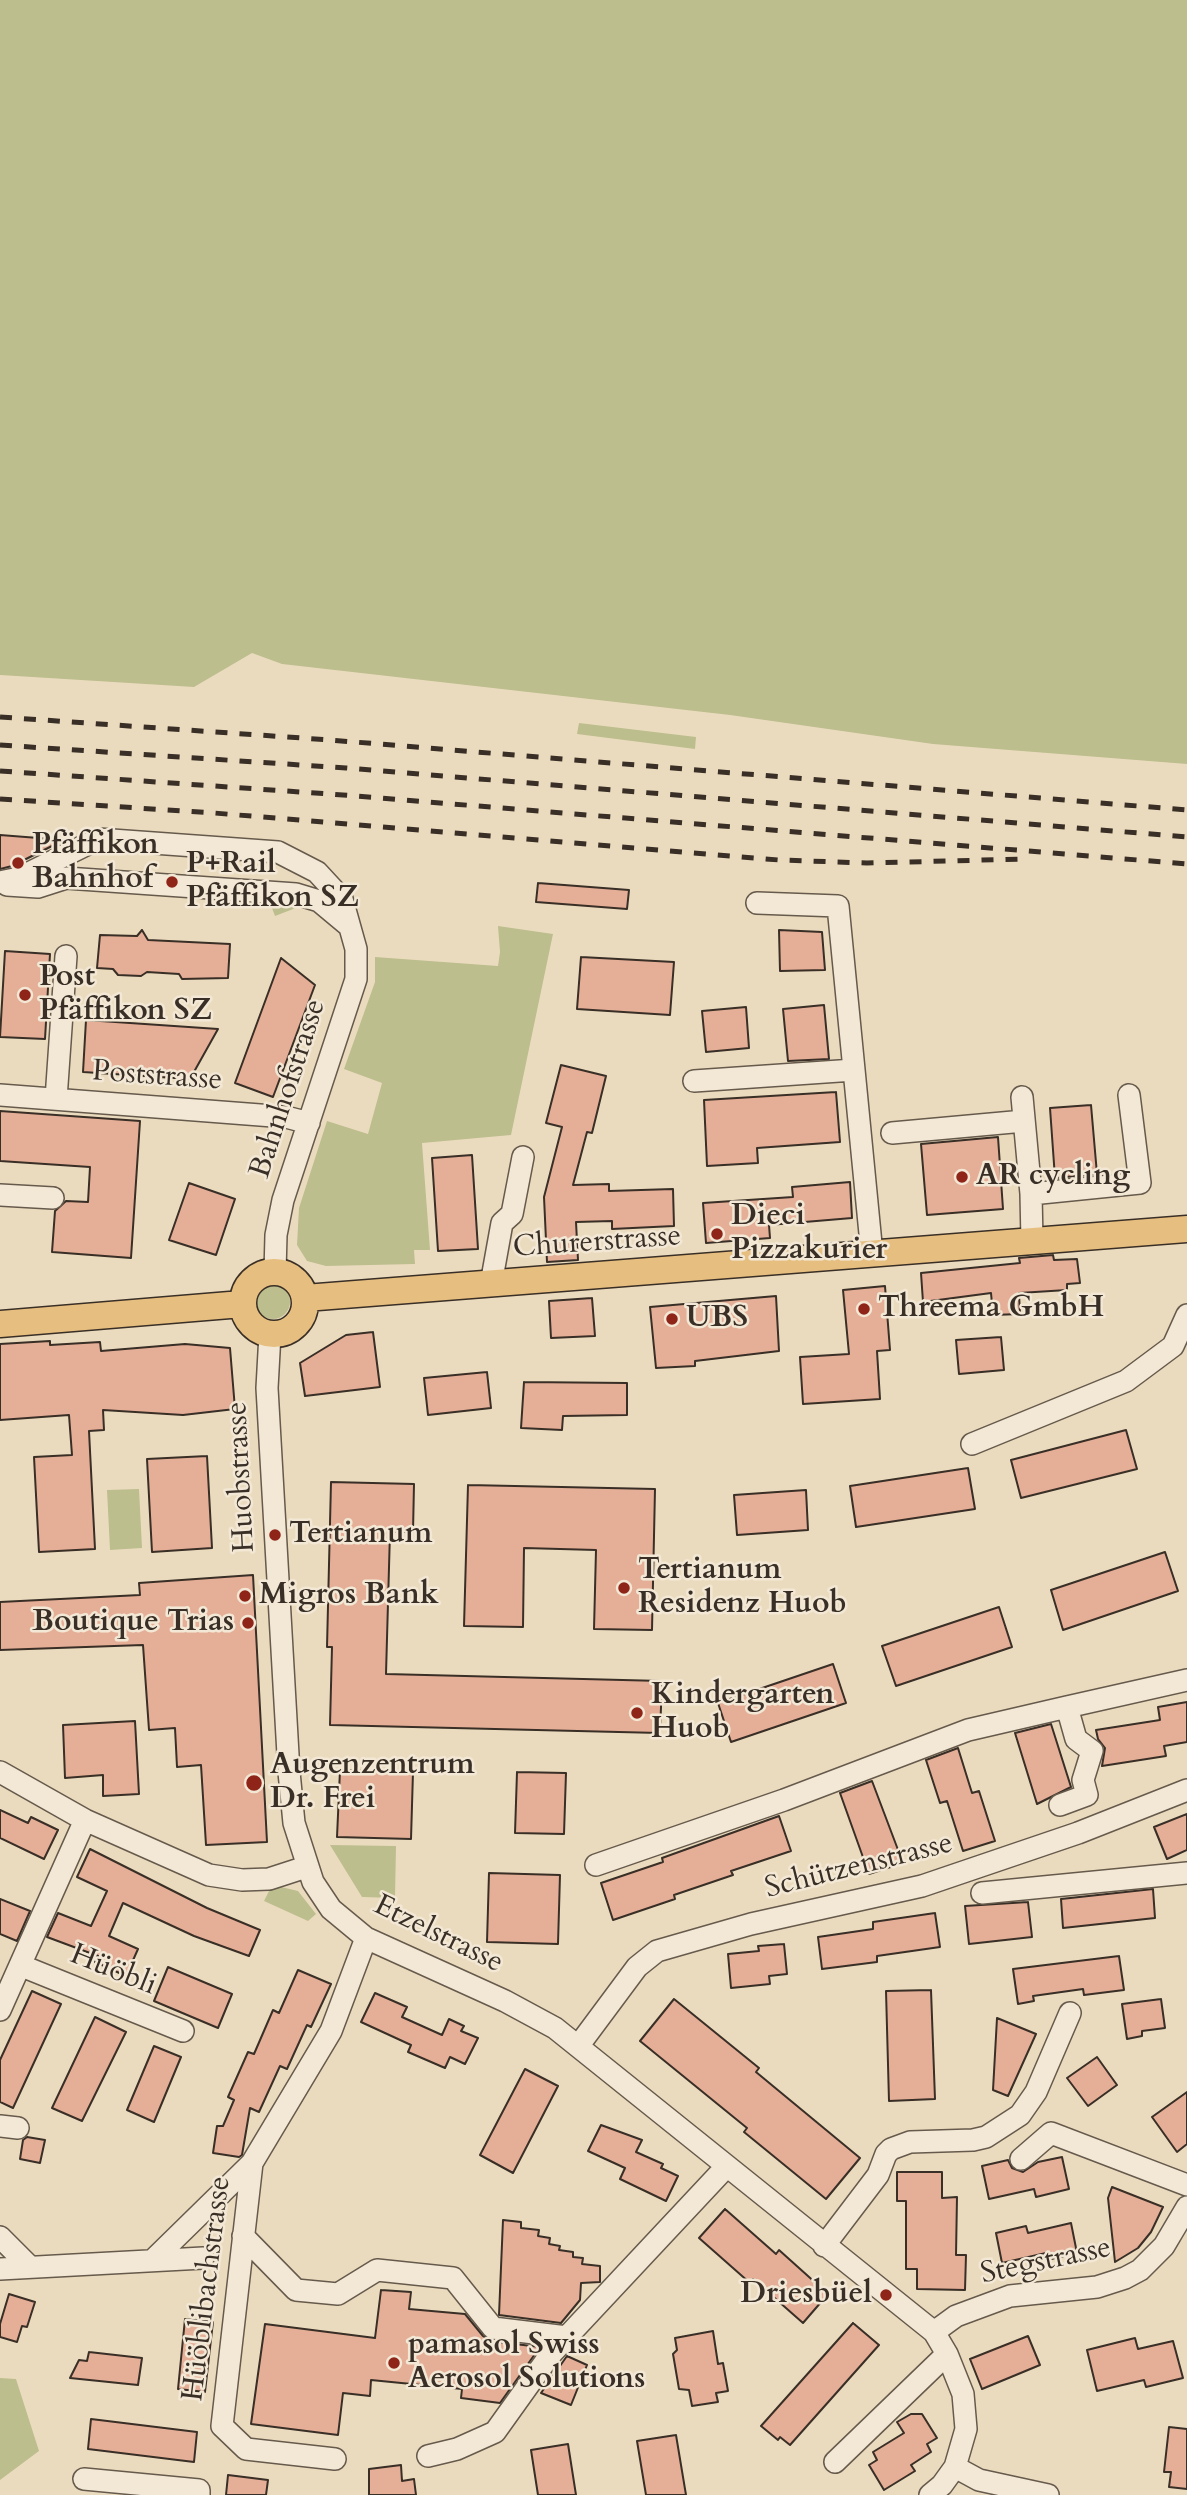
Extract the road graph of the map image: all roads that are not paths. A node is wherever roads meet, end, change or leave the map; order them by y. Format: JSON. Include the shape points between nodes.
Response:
{"nodes":[{"id":1,"x":278,"y":852,"type":"junction"},
{"id":2,"x":64,"y":868,"type":"junction"},
{"id":3,"x":0,"y":882,"type":"edge"},
{"id":4,"x":270,"y":893,"type":"junction"},
{"id":5,"x":757,"y":903,"type":"dead end"},
{"id":6,"x":349,"y":926,"type":"junction"},
{"id":7,"x":66,"y":956,"type":"dead end"},
{"id":8,"x":854,"y":1070,"type":"junction"},
{"id":9,"x":694,"y":1081,"type":"dead end"},
{"id":10,"x":0,"y":1095,"type":"edge"},
{"id":11,"x":1129,"y":1095,"type":"dead end"},
{"id":12,"x":1022,"y":1097,"type":"dead end"},
{"id":13,"x":56,"y":1099,"type":"junction"},
{"id":14,"x":1024,"y":1121,"type":"junction"},
{"id":15,"x":309,"y":1123,"type":"junction"},
{"id":16,"x":892,"y":1133,"type":"dead end"},
{"id":17,"x":523,"y":1157,"type":"dead end"},
{"id":18,"x":1031,"y":1194,"type":"junction"},
{"id":19,"x":0,"y":1195,"type":"edge"},
{"id":20,"x":53,"y":1198,"type":"dead end"},
{"id":21,"x":1187,"y":1228,"type":"edge"},
{"id":22,"x":1032,"y":1241,"type":"junction"},
{"id":23,"x":872,"y":1254,"type":"junction"},
{"id":24,"x":275,"y":1272,"type":"junction"},
{"id":25,"x":491,"y":1284,"type":"junction"},
{"id":26,"x":305,"y":1298,"type":"junction"},
{"id":27,"x":242,"y":1304,"type":"junction"},
{"id":28,"x":1187,"y":1315,"type":"edge"},
{"id":29,"x":0,"y":1324,"type":"edge"},
{"id":30,"x":270,"y":1334,"type":"junction"},
{"id":31,"x":972,"y":1444,"type":"dead end"},
{"id":32,"x":1187,"y":1680,"type":"edge"},
{"id":33,"x":1067,"y":1707,"type":"junction"},
{"id":34,"x":0,"y":1772,"type":"edge"},
{"id":35,"x":1187,"y":1790,"type":"edge"},
{"id":36,"x":1060,"y":1805,"type":"dead end"},
{"id":37,"x":85,"y":1820,"type":"junction"},
{"id":38,"x":596,"y":1865,"type":"dead end"},
{"id":39,"x":306,"y":1867,"type":"junction"},
{"id":40,"x":1187,"y":1873,"type":"edge"},
{"id":41,"x":982,"y":1894,"type":"dead end"},
{"id":42,"x":366,"y":1938,"type":"junction"},
{"id":43,"x":22,"y":1966,"type":"junction"},
{"id":44,"x":0,"y":2010,"type":"edge"},
{"id":45,"x":1070,"y":2013,"type":"dead end"},
{"id":46,"x":183,"y":2031,"type":"dead end"},
{"id":47,"x":579,"y":2045,"type":"junction"},
{"id":48,"x":1021,"y":2159,"type":"dead end"},
{"id":49,"x":252,"y":2163,"type":"junction"},
{"id":50,"x":726,"y":2167,"type":"junction"},
{"id":51,"x":1187,"y":2185,"type":"edge"},
{"id":52,"x":1187,"y":2207,"type":"edge"},
{"id":53,"x":243,"y":2236,"type":"junction"},
{"id":54,"x":0,"y":2237,"type":"edge"},
{"id":55,"x":824,"y":2245,"type":"junction"},
{"id":56,"x":203,"y":2258,"type":"dead end"},
{"id":57,"x":153,"y":2260,"type":"junction"},
{"id":58,"x":30,"y":2267,"type":"junction"},
{"id":59,"x":0,"y":2269,"type":"edge"},
{"id":60,"x":934,"y":2332,"type":"junction"},
{"id":61,"x":567,"y":2337,"type":"junction"},
{"id":62,"x":947,"y":2354,"type":"junction"},
{"id":63,"x":428,"y":2456,"type":"dead end"},
{"id":64,"x":335,"y":2459,"type":"dead end"},
{"id":65,"x":835,"y":2462,"type":"dead end"},
{"id":66,"x":955,"y":2467,"type":"junction"},
{"id":67,"x":83,"y":2479,"type":"dead end"},
{"id":68,"x":199,"y":2495,"type":"edge"},
{"id":69,"x":930,"y":2495,"type":"edge"},
{"id":70,"x":1048,"y":2495,"type":"edge"}],
"edges":[{"from":1,"to":2,"type":"street","name":"Bahnhofstrasse","via":[[98,839]]},
{"from":1,"to":4,"type":"street","via":[[292,863],[294,878],[284,890]]},
{"from":1,"to":6,"type":"street","name":"Bahnhofstrasse","via":[[303,863],[335,889]]},
{"from":2,"to":3,"type":"street","name":"Bahnhofstrasse","via":[[38,887]]},
{"from":2,"to":4,"type":"street","name":"Bahnhofstrasse"},
{"from":4,"to":6,"type":"street","name":"Bahnhofstrasse","via":[[309,897]]},
{"from":5,"to":8,"type":"street","via":[[838,906]]},
{"from":6,"to":15,"type":"street","name":"Bahnhofstrasse","via":[[357,958],[356,979]]},
{"from":7,"to":13,"type":"street"},
{"from":8,"to":9,"type":"street"},
{"from":8,"to":23,"type":"street"},
{"from":10,"to":13,"type":"street","name":"Poststrasse"},
{"from":11,"to":18,"type":"street","via":[[1140,1183]]},
{"from":12,"to":14,"type":"street"},
{"from":13,"to":15,"type":"street","name":"Poststrasse","via":[[286,1117]]},
{"from":14,"to":16,"type":"street"},
{"from":14,"to":18,"type":"street"},
{"from":15,"to":24,"type":"street","name":"Bahnhofstrasse","via":[[280,1213]]},
{"from":17,"to":25,"type":"street","via":[[512,1214],[502,1223]]},
{"from":18,"to":22,"type":"street"},
{"from":19,"to":20,"type":"street"},
{"from":21,"to":22,"type":"main road","name":"Churerstrasse"},
{"from":22,"to":23,"type":"main road","name":"Churerstrasse"},
{"from":23,"to":25,"type":"main road","name":"Churerstrasse"},
{"from":24,"to":26,"type":"main road","via":[[292,1278]]},
{"from":24,"to":27,"type":"main road","via":[[250,1282]]},
{"from":25,"to":26,"type":"main road","name":"Churerstrasse"},
{"from":26,"to":30,"type":"main road","via":[[296,1324]]},
{"from":27,"to":29,"type":"main road"},
{"from":27,"to":30,"type":"main road","via":[[251,1324]]},
{"from":28,"to":31,"type":"street","via":[[1173,1346],[1126,1381]]},
{"from":30,"to":39,"type":"street","name":"Huobstrasse","via":[[267,1388],[289,1772],[294,1823]]},
{"from":32,"to":33,"type":"street"},
{"from":33,"to":36,"type":"street","via":[[1076,1739],[1092,1751],[1083,1780],[1087,1795]]},
{"from":33,"to":38,"type":"street","via":[[968,1730]]},
{"from":34,"to":37,"type":"street"},
{"from":35,"to":47,"type":"street","name":"Schützenstrasse","via":[[922,1886],[751,1924],[657,1951],[637,1967]]},
{"from":37,"to":39,"type":"street","via":[[209,1875],[269,1879]]},
{"from":37,"to":43,"type":"street"},
{"from":39,"to":42,"type":"street","name":"Etzelstrasse","via":[[331,1909]]},
{"from":40,"to":41,"type":"street"},
{"from":42,"to":47,"type":"street","name":"Etzelstrasse","via":[[505,2001]]},
{"from":42,"to":49,"type":"street","name":"Hüöblibachstrasse","via":[[331,2031]]},
{"from":43,"to":44,"type":"street"},
{"from":43,"to":46,"type":"street","name":"Hüöbli"},
{"from":45,"to":55,"type":"street","via":[[1036,2092],[1020,2115],[986,2137],[909,2142],[891,2149],[878,2175]]},
{"from":47,"to":50,"type":"street","name":"Etzelstrasse"},
{"from":48,"to":51,"type":"street","via":[[1051,2133]]},
{"from":49,"to":53,"type":"street","name":"Hüöblibachstrasse"},
{"from":49,"to":57,"type":"street"},
{"from":50,"to":55,"type":"street","name":"Etzelstrasse"},
{"from":50,"to":61,"type":"street"},
{"from":52,"to":60,"type":"street","name":"Stegstrasse","via":[[1164,2246],[1125,2278],[1097,2287],[1010,2296],[956,2316]]},
{"from":53,"to":61,"type":"street","via":[[296,2290],[338,2294],[377,2270],[453,2278],[494,2328]]},
{"from":53,"to":64,"type":"street","name":"Hüöblibachstrasse","via":[[222,2426],[246,2449]]},
{"from":54,"to":58,"type":"street"},
{"from":55,"to":60,"type":"street","name":"Etzelstrasse"},
{"from":56,"to":57,"type":"street"},
{"from":57,"to":58,"type":"street"},
{"from":58,"to":59,"type":"street"},
{"from":60,"to":62,"type":"street","name":"Etzelstrasse"},
{"from":61,"to":63,"type":"street","via":[[495,2432]]},
{"from":62,"to":65,"type":"street"},
{"from":62,"to":66,"type":"street","name":"Etzelstrasse","via":[[965,2411],[963,2446]]},
{"from":66,"to":69,"type":"street","name":"Etzelstrasse"},
{"from":66,"to":70,"type":"street","via":[[979,2480]]},
{"from":67,"to":68,"type":"street","via":[[199,2490]]}]}
